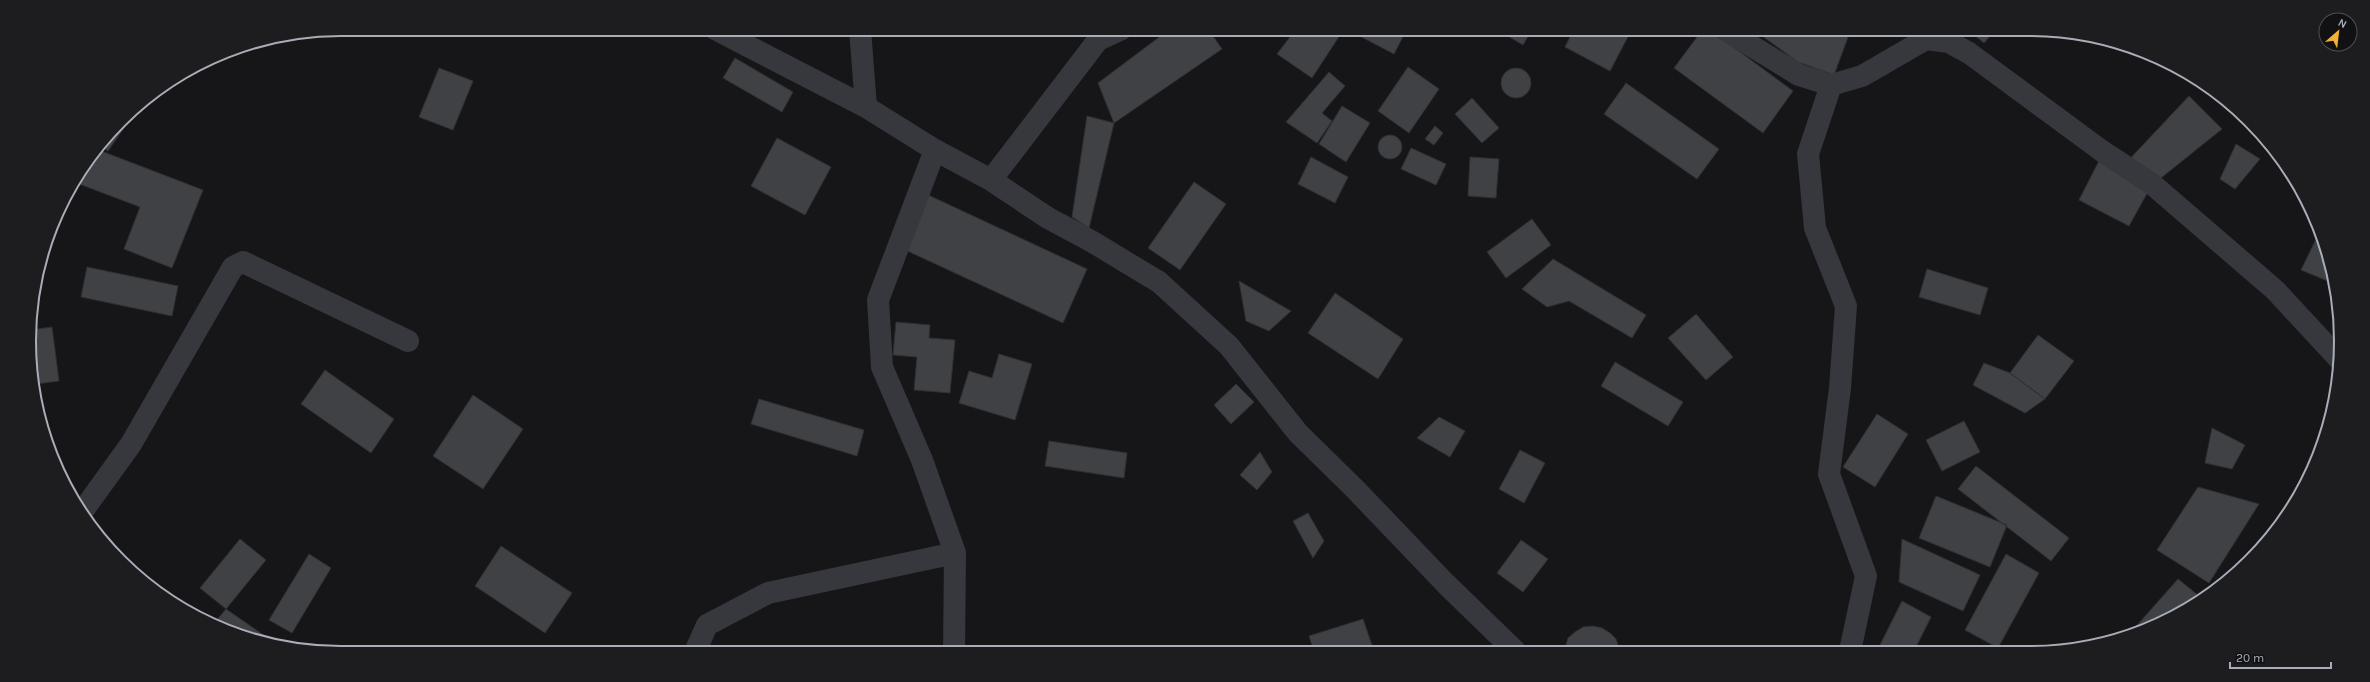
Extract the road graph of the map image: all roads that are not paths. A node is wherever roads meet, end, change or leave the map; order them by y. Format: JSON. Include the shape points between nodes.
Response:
{"nodes":[{"id":1,"x":729,"y":36,"type":"edge"},
{"id":2,"x":861,"y":36,"type":"edge"},
{"id":3,"x":1107,"y":36,"type":"edge"},
{"id":4,"x":1736,"y":36,"type":"edge"},
{"id":5,"x":1831,"y":85,"type":"junction"},
{"id":6,"x":866,"y":107,"type":"junction"},
{"id":7,"x":935,"y":150,"type":"junction"},
{"id":8,"x":991,"y":180,"type":"junction"},
{"id":9,"x":408,"y":341,"type":"dead end"},
{"id":10,"x":2333,"y":353,"type":"edge"},
{"id":11,"x":85,"y":507,"type":"edge"},
{"id":12,"x":955,"y":553,"type":"junction"},
{"id":13,"x":698,"y":646,"type":"edge"},
{"id":14,"x":954,"y":646,"type":"edge"},
{"id":15,"x":1504,"y":646,"type":"edge"},
{"id":16,"x":1851,"y":646,"type":"edge"}],
"edges":[{"from":1,"to":6,"type":"street"},
{"from":2,"to":6,"type":"street"},
{"from":3,"to":8,"type":"street","via":[[1098,40]]},
{"from":4,"to":5,"type":"street","via":[[1799,74]]},
{"from":5,"to":10,"type":"street","via":[[1862,76],[1926,39],[1949,42],[1969,53],[2102,152],[2152,184],[2275,290]]},
{"from":5,"to":16,"type":"street","via":[[1808,154],[1815,228],[1846,306],[1840,388],[1829,474],[1866,576]]},
{"from":6,"to":7,"type":"street"},
{"from":7,"to":8,"type":"street"},
{"from":7,"to":12,"type":"street","via":[[878,300],[882,367],[922,460]]},
{"from":8,"to":15,"type":"street","via":[[1048,218],[1091,240],[1165,287],[1229,346],[1298,433]]},
{"from":9,"to":11,"type":"street","via":[[244,262],[233,267],[131,444]]},
{"from":12,"to":13,"type":"street","via":[[768,593],[707,625]]},
{"from":12,"to":14,"type":"street"}]}
